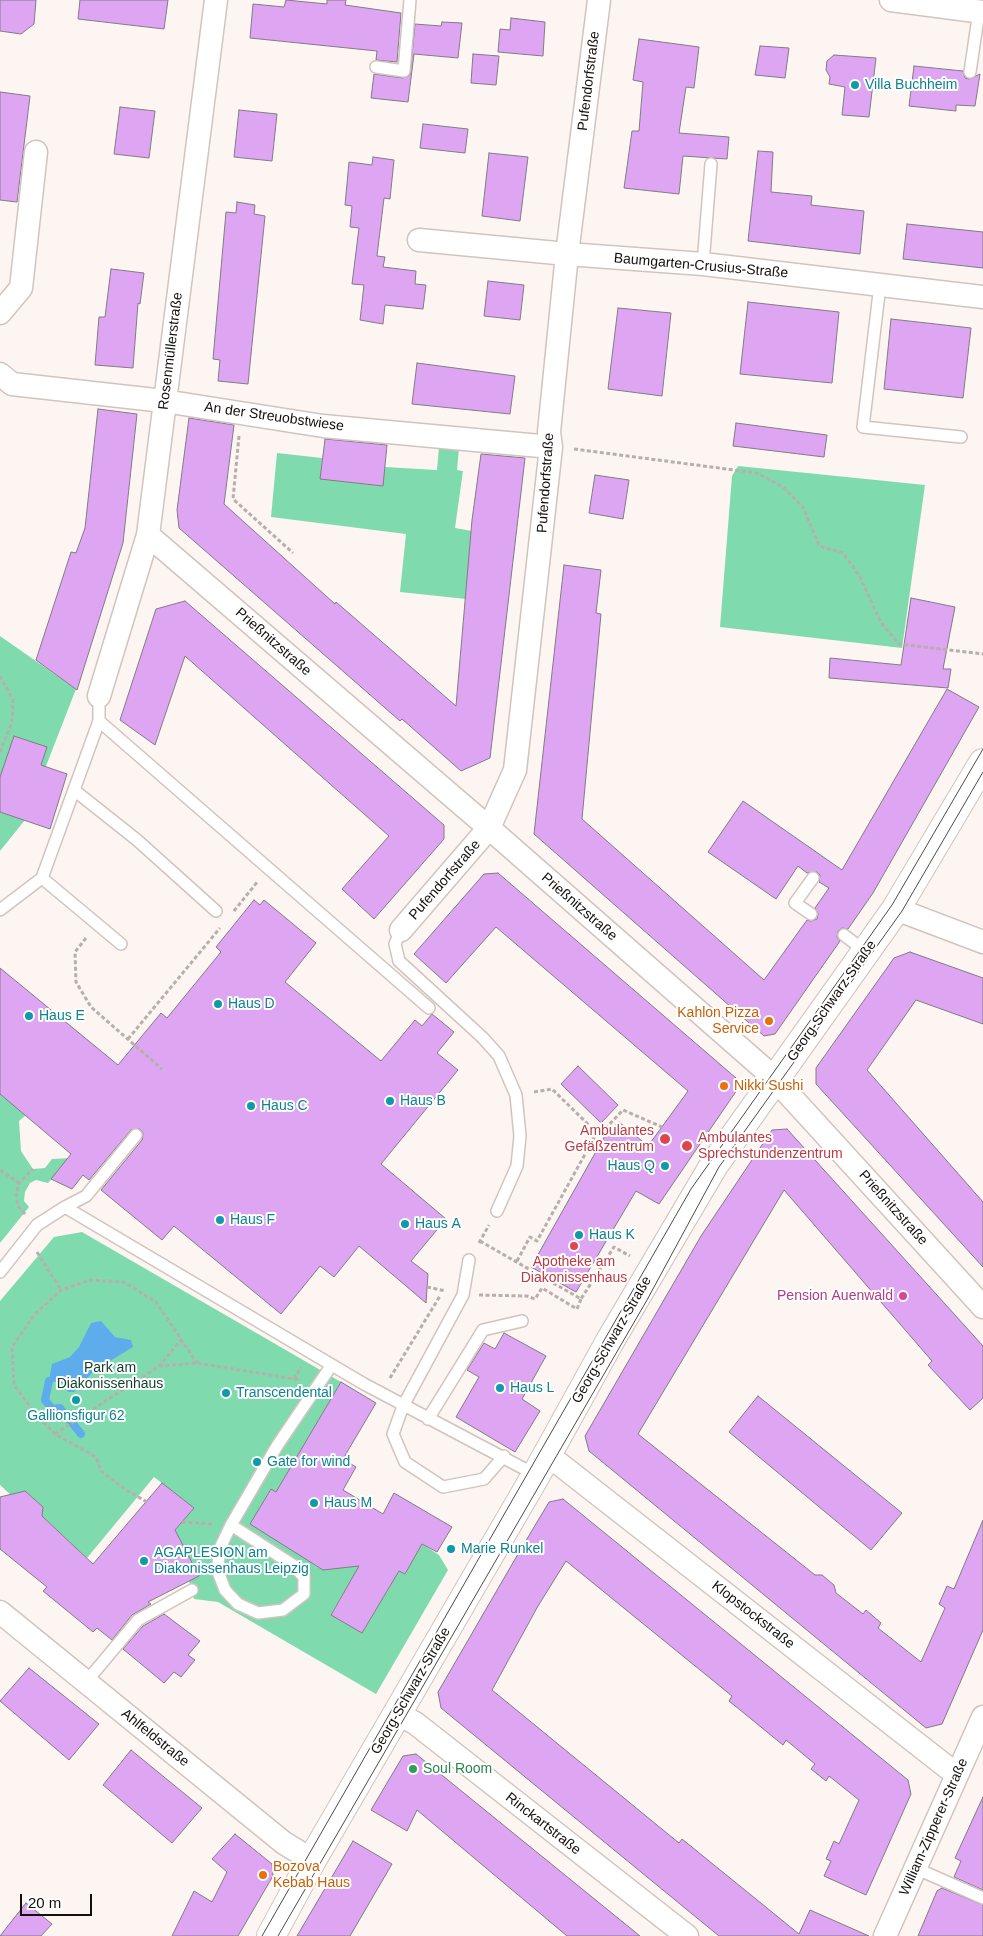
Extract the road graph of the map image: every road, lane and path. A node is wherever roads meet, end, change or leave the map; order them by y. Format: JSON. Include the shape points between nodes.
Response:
{"nodes":[{"id":1,"x":216,"y":0,"type":"edge"},
{"id":2,"x":410,"y":0,"type":"edge"},
{"id":3,"x":599,"y":0,"type":"edge"},
{"id":4,"x":891,"y":0,"type":"edge"},
{"id":5,"x":981,"y":12,"type":"edge"},
{"id":6,"x":376,"y":67,"type":"dead end"},
{"id":7,"x":970,"y":72,"type":"dead end"},
{"id":8,"x":36,"y":152,"type":"dead end"},
{"id":9,"x":711,"y":164,"type":"dead end"},
{"id":10,"x":419,"y":240,"type":"dead end"},
{"id":11,"x":567,"y":254,"type":"junction"},
{"id":12,"x":702,"y":264,"type":"junction"},
{"id":13,"x":880,"y":285,"type":"junction"},
{"id":14,"x":983,"y":297,"type":"edge"},
{"id":15,"x":0,"y":313,"type":"edge"},
{"id":16,"x":0,"y":374,"type":"edge"},
{"id":17,"x":164,"y":401,"type":"junction"},
{"id":18,"x":241,"y":413,"type":"junction"},
{"id":19,"x":961,"y":437,"type":"dead end"},
{"id":20,"x":551,"y":446,"type":"junction"},
{"id":21,"x":148,"y":535,"type":"junction"},
{"id":22,"x":294,"y":553,"type":"dead end"},
{"id":23,"x":983,"y":654,"type":"edge"},
{"id":24,"x":0,"y":676,"type":"edge"},
{"id":25,"x":100,"y":696,"type":"joint"},
{"id":26,"x":99,"y":721,"type":"junction"},
{"id":27,"x":0,"y":752,"type":"edge"},
{"id":28,"x":983,"y":763,"type":"edge"},
{"id":29,"x":74,"y":790,"type":"junction"},
{"id":30,"x":489,"y":828,"type":"junction"},
{"id":31,"x":269,"y":869,"type":"junction"},
{"id":32,"x":42,"y":878,"type":"junction"},
{"id":33,"x":813,"y":878,"type":"dead end"},
{"id":34,"x":896,"y":909,"type":"junction"},
{"id":35,"x":0,"y":910,"type":"edge"},
{"id":36,"x":216,"y":910,"type":"dead end"},
{"id":37,"x":232,"y":913,"type":"dead end"},
{"id":38,"x":811,"y":914,"type":"dead end"},
{"id":39,"x":226,"y":921,"type":"dead end"},
{"id":40,"x":97,"y":924,"type":"junction"},
{"id":41,"x":401,"y":930,"type":"joint"},
{"id":42,"x":844,"y":935,"type":"dead end"},
{"id":43,"x":983,"y":942,"type":"edge"},
{"id":44,"x":121,"y":944,"type":"dead end"},
{"id":45,"x":866,"y":952,"type":"junction"},
{"id":46,"x":429,"y":1008,"type":"dead end"},
{"id":47,"x":128,"y":1039,"type":"junction"},
{"id":48,"x":162,"y":1069,"type":"dead end"},
{"id":49,"x":776,"y":1080,"type":"junction"},
{"id":50,"x":516,"y":1095,"type":"junction"},
{"id":51,"x":662,"y":1127,"type":"dead end"},
{"id":52,"x":596,"y":1132,"type":"junction"},
{"id":53,"x":136,"y":1135,"type":"dead end"},
{"id":54,"x":33,"y":1169,"type":"dead end"},
{"id":55,"x":0,"y":1170,"type":"edge"},
{"id":56,"x":19,"y":1183,"type":"junction"},
{"id":57,"x":65,"y":1207,"type":"junction"},
{"id":58,"x":497,"y":1211,"type":"joint"},
{"id":59,"x":37,"y":1225,"type":"junction"},
{"id":60,"x":28,"y":1237,"type":"junction"},
{"id":61,"x":480,"y":1241,"type":"junction"},
{"id":62,"x":614,"y":1247,"type":"dead end"},
{"id":63,"x":469,"y":1260,"type":"joint"},
{"id":64,"x":517,"y":1261,"type":"junction"},
{"id":65,"x":0,"y":1272,"type":"edge"},
{"id":66,"x":61,"y":1290,"type":"junction"},
{"id":67,"x":443,"y":1290,"type":"dead end"},
{"id":68,"x":479,"y":1295,"type":"dead end"},
{"id":69,"x":581,"y":1299,"type":"junction"},
{"id":70,"x":983,"y":1307,"type":"edge"},
{"id":71,"x":522,"y":1321,"type":"dead end"},
{"id":72,"x":182,"y":1339,"type":"junction"},
{"id":73,"x":197,"y":1363,"type":"junction"},
{"id":74,"x":159,"y":1366,"type":"junction"},
{"id":75,"x":331,"y":1366,"type":"junction"},
{"id":76,"x":388,"y":1381,"type":"dead end"},
{"id":77,"x":319,"y":1384,"type":"junction"},
{"id":78,"x":403,"y":1406,"type":"junction"},
{"id":79,"x":428,"y":1419,"type":"junction"},
{"id":80,"x":54,"y":1434,"type":"junction"},
{"id":81,"x":504,"y":1456,"type":"junction"},
{"id":82,"x":542,"y":1465,"type":"junction"},
{"id":83,"x":147,"y":1502,"type":"dead end"},
{"id":84,"x":182,"y":1522,"type":"dead end"},
{"id":85,"x":231,"y":1526,"type":"junction"},
{"id":86,"x":192,"y":1590,"type":"dead end"},
{"id":87,"x":0,"y":1612,"type":"edge"},
{"id":88,"x":86,"y":1682,"type":"junction"},
{"id":89,"x":398,"y":1714,"type":"junction"},
{"id":90,"x":983,"y":1717,"type":"edge"},
{"id":91,"x":957,"y":1775,"type":"junction"},
{"id":92,"x":312,"y":1860,"type":"junction"},
{"id":93,"x":916,"y":1868,"type":"junction"},
{"id":94,"x":983,"y":1898,"type":"edge"},
{"id":95,"x":271,"y":1936,"type":"edge"},
{"id":96,"x":687,"y":1936,"type":"edge"},
{"id":97,"x":885,"y":1936,"type":"edge"}],
"edges":[{"from":1,"to":17,"type":"street","name":"Rosenmüllerstraße"},
{"from":2,"to":6,"type":"lane","via":[[404,71]]},
{"from":3,"to":11,"type":"street","name":"Pufendorfstraße"},
{"from":4,"to":5,"type":"street"},
{"from":5,"to":7,"type":"lane"},
{"from":8,"to":15,"type":"street","via":[[21,288]]},
{"from":9,"to":12,"type":"lane"},
{"from":10,"to":11,"type":"street","name":"Baumgarten-Crusius-Straße"},
{"from":11,"to":12,"type":"street","name":"Baumgarten-Crusius-Straße"},
{"from":11,"to":20,"type":"street","name":"Pufendorfstraße","via":[[549,432]]},
{"from":12,"to":13,"type":"street","name":"Baumgarten-Crusius-Straße"},
{"from":13,"to":14,"type":"street","name":"Baumgarten-Crusius-Straße"},
{"from":13,"to":19,"type":"lane","via":[[863,427]]},
{"from":16,"to":17,"type":"street","name":"An der Streuobstwiese","via":[[12,384]]},
{"from":17,"to":18,"type":"street","name":"An der Streuobstwiese"},
{"from":17,"to":21,"type":"street","name":"Rosenmüllerstraße"},
{"from":18,"to":20,"type":"street","name":"An der Streuobstwiese","via":[[323,426]]},
{"from":18,"to":22,"type":"path","via":[[233,499]]},
{"from":20,"to":23,"type":"path","via":[[757,473],[783,487],[803,507],[819,546],[842,553],[859,575],[881,623],[899,644]]},
{"from":20,"to":30,"type":"street","name":"Pufendorfstraße","via":[[515,770]]},
{"from":21,"to":25,"type":"street","name":"Rosenmüllerstraße"},
{"from":21,"to":30,"type":"street","name":"Prießnitzstraße"},
{"from":24,"to":27,"type":"path","via":[[13,700],[12,722]]},
{"from":25,"to":26,"type":"lane"},
{"from":26,"to":29,"type":"lane"},
{"from":26,"to":31,"type":"lane"},
{"from":28,"to":34,"type":"street","name":"Georg-Schwarz-Straße"},
{"from":29,"to":32,"type":"lane"},
{"from":29,"to":36,"type":"lane"},
{"from":30,"to":41,"type":"street","name":"Pufendorfstraße"},
{"from":30,"to":49,"type":"street","name":"Prießnitzstraße"},
{"from":31,"to":37,"type":"path"},
{"from":31,"to":46,"type":"lane"},
{"from":32,"to":35,"type":"lane"},
{"from":32,"to":40,"type":"lane"},
{"from":33,"to":38,"type":"lane","via":[[795,903]]},
{"from":34,"to":43,"type":"street"},
{"from":34,"to":45,"type":"street","name":"Georg-Schwarz-Straße"},
{"from":39,"to":47,"type":"path"},
{"from":40,"to":44,"type":"lane"},
{"from":40,"to":47,"type":"path","via":[[75,952],[76,982],[92,1007]]},
{"from":41,"to":50,"type":"lane","via":[[396,944],[399,960],[499,1056]]},
{"from":42,"to":45,"type":"lane"},
{"from":45,"to":49,"type":"street","name":"Georg-Schwarz-Straße"},
{"from":47,"to":48,"type":"path"},
{"from":49,"to":70,"type":"street","name":"Prießnitzstraße"},
{"from":49,"to":82,"type":"street","name":"Georg-Schwarz-Straße","via":[[714,1165]]},
{"from":50,"to":52,"type":"path","via":[[552,1089]]},
{"from":50,"to":58,"type":"lane","via":[[520,1136],[517,1166]]},
{"from":51,"to":52,"type":"path","via":[[623,1110],[601,1133]]},
{"from":52,"to":64,"type":"path","via":[[537,1241],[530,1237]]},
{"from":53,"to":57,"type":"lane","via":[[86,1196]]},
{"from":54,"to":56,"type":"path"},
{"from":55,"to":56,"type":"path"},
{"from":56,"to":59,"type":"path","via":[[16,1194],[18,1206]]},
{"from":57,"to":59,"type":"lane"},
{"from":57,"to":75,"type":"lane"},
{"from":58,"to":61,"type":"path"},
{"from":59,"to":60,"type":"lane"},
{"from":60,"to":65,"type":"lane"},
{"from":60,"to":66,"type":"path"},
{"from":61,"to":63,"type":"path"},
{"from":61,"to":64,"type":"path"},
{"from":62,"to":69,"type":"path"},
{"from":63,"to":78,"type":"lane","via":[[463,1295]]},
{"from":64,"to":69,"type":"path"},
{"from":66,"to":72,"type":"path","via":[[91,1280],[124,1282],[156,1302]]},
{"from":66,"to":80,"type":"path","via":[[34,1314],[12,1348],[14,1386]]},
{"from":67,"to":76,"type":"path"},
{"from":68,"to":69,"type":"path","via":[[535,1299],[542,1288],[577,1309]]},
{"from":71,"to":79,"type":"lane","via":[[483,1330]]},
{"from":72,"to":73,"type":"path"},
{"from":72,"to":74,"type":"path"},
{"from":73,"to":74,"type":"path"},
{"from":73,"to":77,"type":"path"},
{"from":74,"to":80,"type":"path"},
{"from":75,"to":77,"type":"lane"},
{"from":75,"to":78,"type":"lane"},
{"from":77,"to":85,"type":"lane","via":[[277,1446]]},
{"from":78,"to":79,"type":"lane"},
{"from":78,"to":81,"type":"lane","via":[[393,1434],[405,1462],[443,1487],[484,1479]]},
{"from":79,"to":81,"type":"lane"},
{"from":80,"to":83,"type":"path","via":[[96,1457],[101,1472]]},
{"from":81,"to":82,"type":"lane"},
{"from":82,"to":89,"type":"street","name":"Georg-Schwarz-Straße"},
{"from":82,"to":91,"type":"street","name":"Klopstockstraße"},
{"from":84,"to":85,"type":"path"},
{"from":85,"to":85,"type":"lane","via":[[221,1546],[217,1569],[225,1590],[238,1604],[258,1613],[283,1610],[304,1594],[304,1577],[293,1565]]},
{"from":86,"to":88,"type":"lane","via":[[138,1620]]},
{"from":87,"to":88,"type":"street","name":"Ahlfeldstraße"},
{"from":88,"to":92,"type":"street","name":"Ahlfeldstraße","via":[[284,1843]]},
{"from":89,"to":92,"type":"street","name":"Georg-Schwarz-Straße"},
{"from":89,"to":96,"type":"street","name":"Rinckartstraße","via":[[415,1723]]},
{"from":90,"to":91,"type":"street","name":"William-Zipperer-Straße"},
{"from":91,"to":93,"type":"street","name":"William-Zipperer-Straße"},
{"from":92,"to":95,"type":"street","name":"Georg-Schwarz-Straße"},
{"from":93,"to":94,"type":"lane"},
{"from":93,"to":97,"type":"street","name":"William-Zipperer-Straße"}]}
